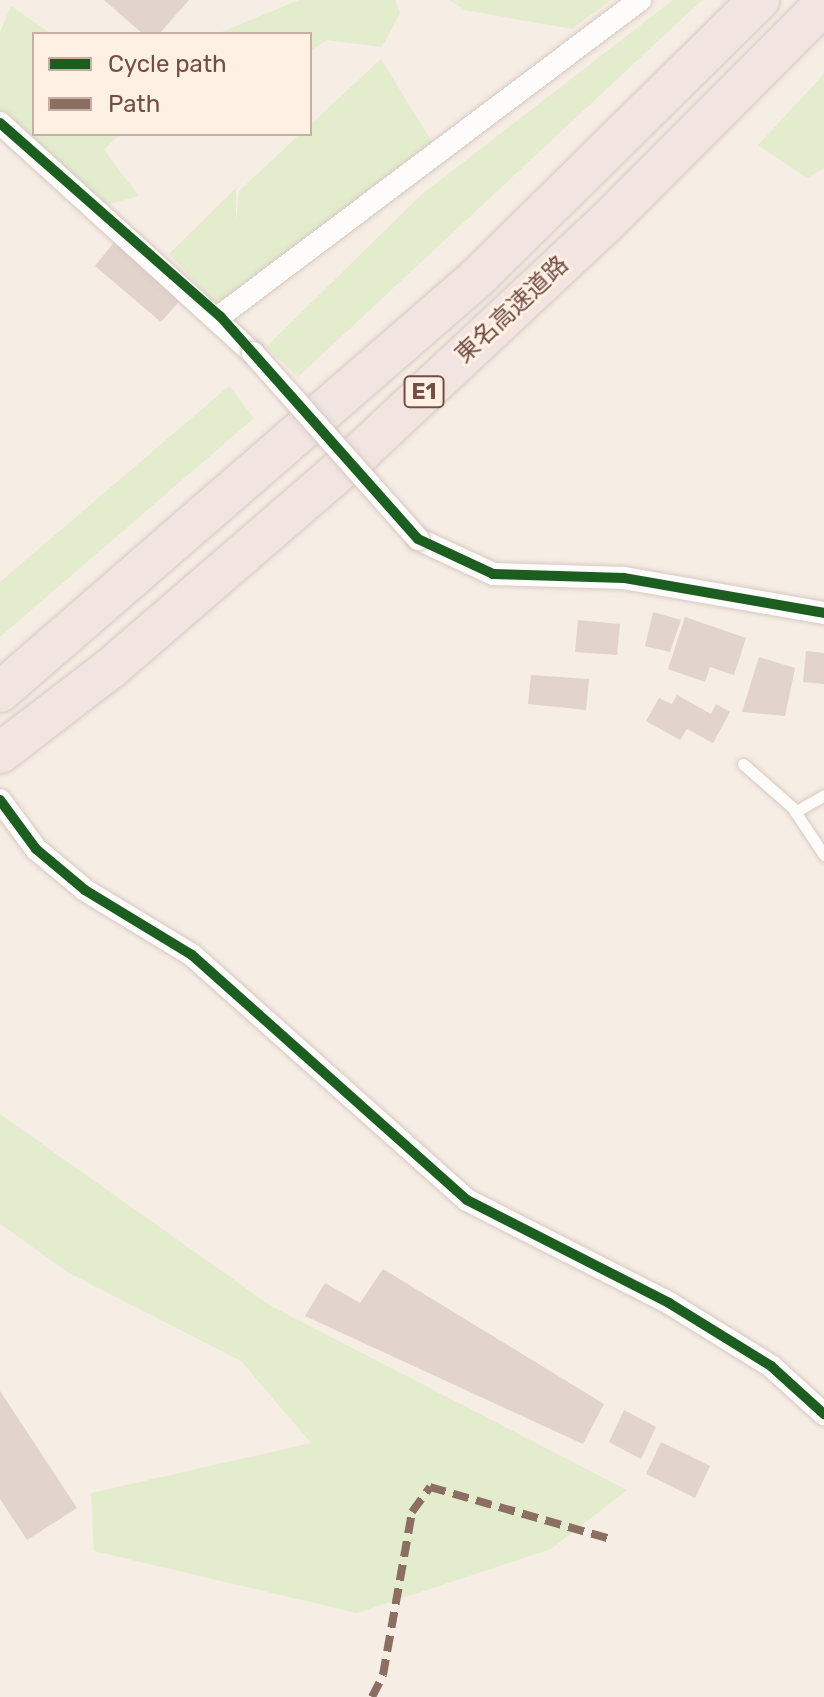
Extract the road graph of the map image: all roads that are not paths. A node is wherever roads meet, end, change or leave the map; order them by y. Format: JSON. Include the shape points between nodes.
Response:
{"nodes":[{"id":1,"x":640,"y":0,"type":"edge"},
{"id":2,"x":759,"y":0,"type":"edge"},
{"id":3,"x":824,"y":4,"type":"edge"},
{"id":4,"x":0,"y":123,"type":"edge"},
{"id":5,"x":220,"y":316,"type":"junction"},
{"id":6,"x":824,"y":613,"type":"edge"},
{"id":7,"x":0,"y":692,"type":"edge"},
{"id":8,"x":0,"y":753,"type":"edge"},
{"id":9,"x":743,"y":764,"type":"dead end"},
{"id":10,"x":824,"y":795,"type":"edge"},
{"id":11,"x":0,"y":800,"type":"edge"},
{"id":12,"x":795,"y":812,"type":"junction"},
{"id":13,"x":824,"y":855,"type":"edge"},
{"id":14,"x":824,"y":1414,"type":"edge"}],
"edges":[{"from":1,"to":5,"type":"street"},
{"from":2,"to":7,"type":"highway","name":"東名高速道路","number":"E1","via":[[478,277]]},
{"from":3,"to":8,"type":"highway","name":"東名高速道路","number":"E1","via":[[605,224],[361,452],[111,668]]},
{"from":4,"to":5,"type":"street"},
{"from":5,"to":6,"type":"street","bridge":true,"via":[[418,539],[493,574],[624,578]]},
{"from":9,"to":12,"type":"lane"},
{"from":10,"to":12,"type":"lane"},
{"from":11,"to":14,"type":"street","via":[[36,849],[85,890],[192,955],[467,1200],[669,1303],[771,1366]]},
{"from":12,"to":13,"type":"lane"}]}
